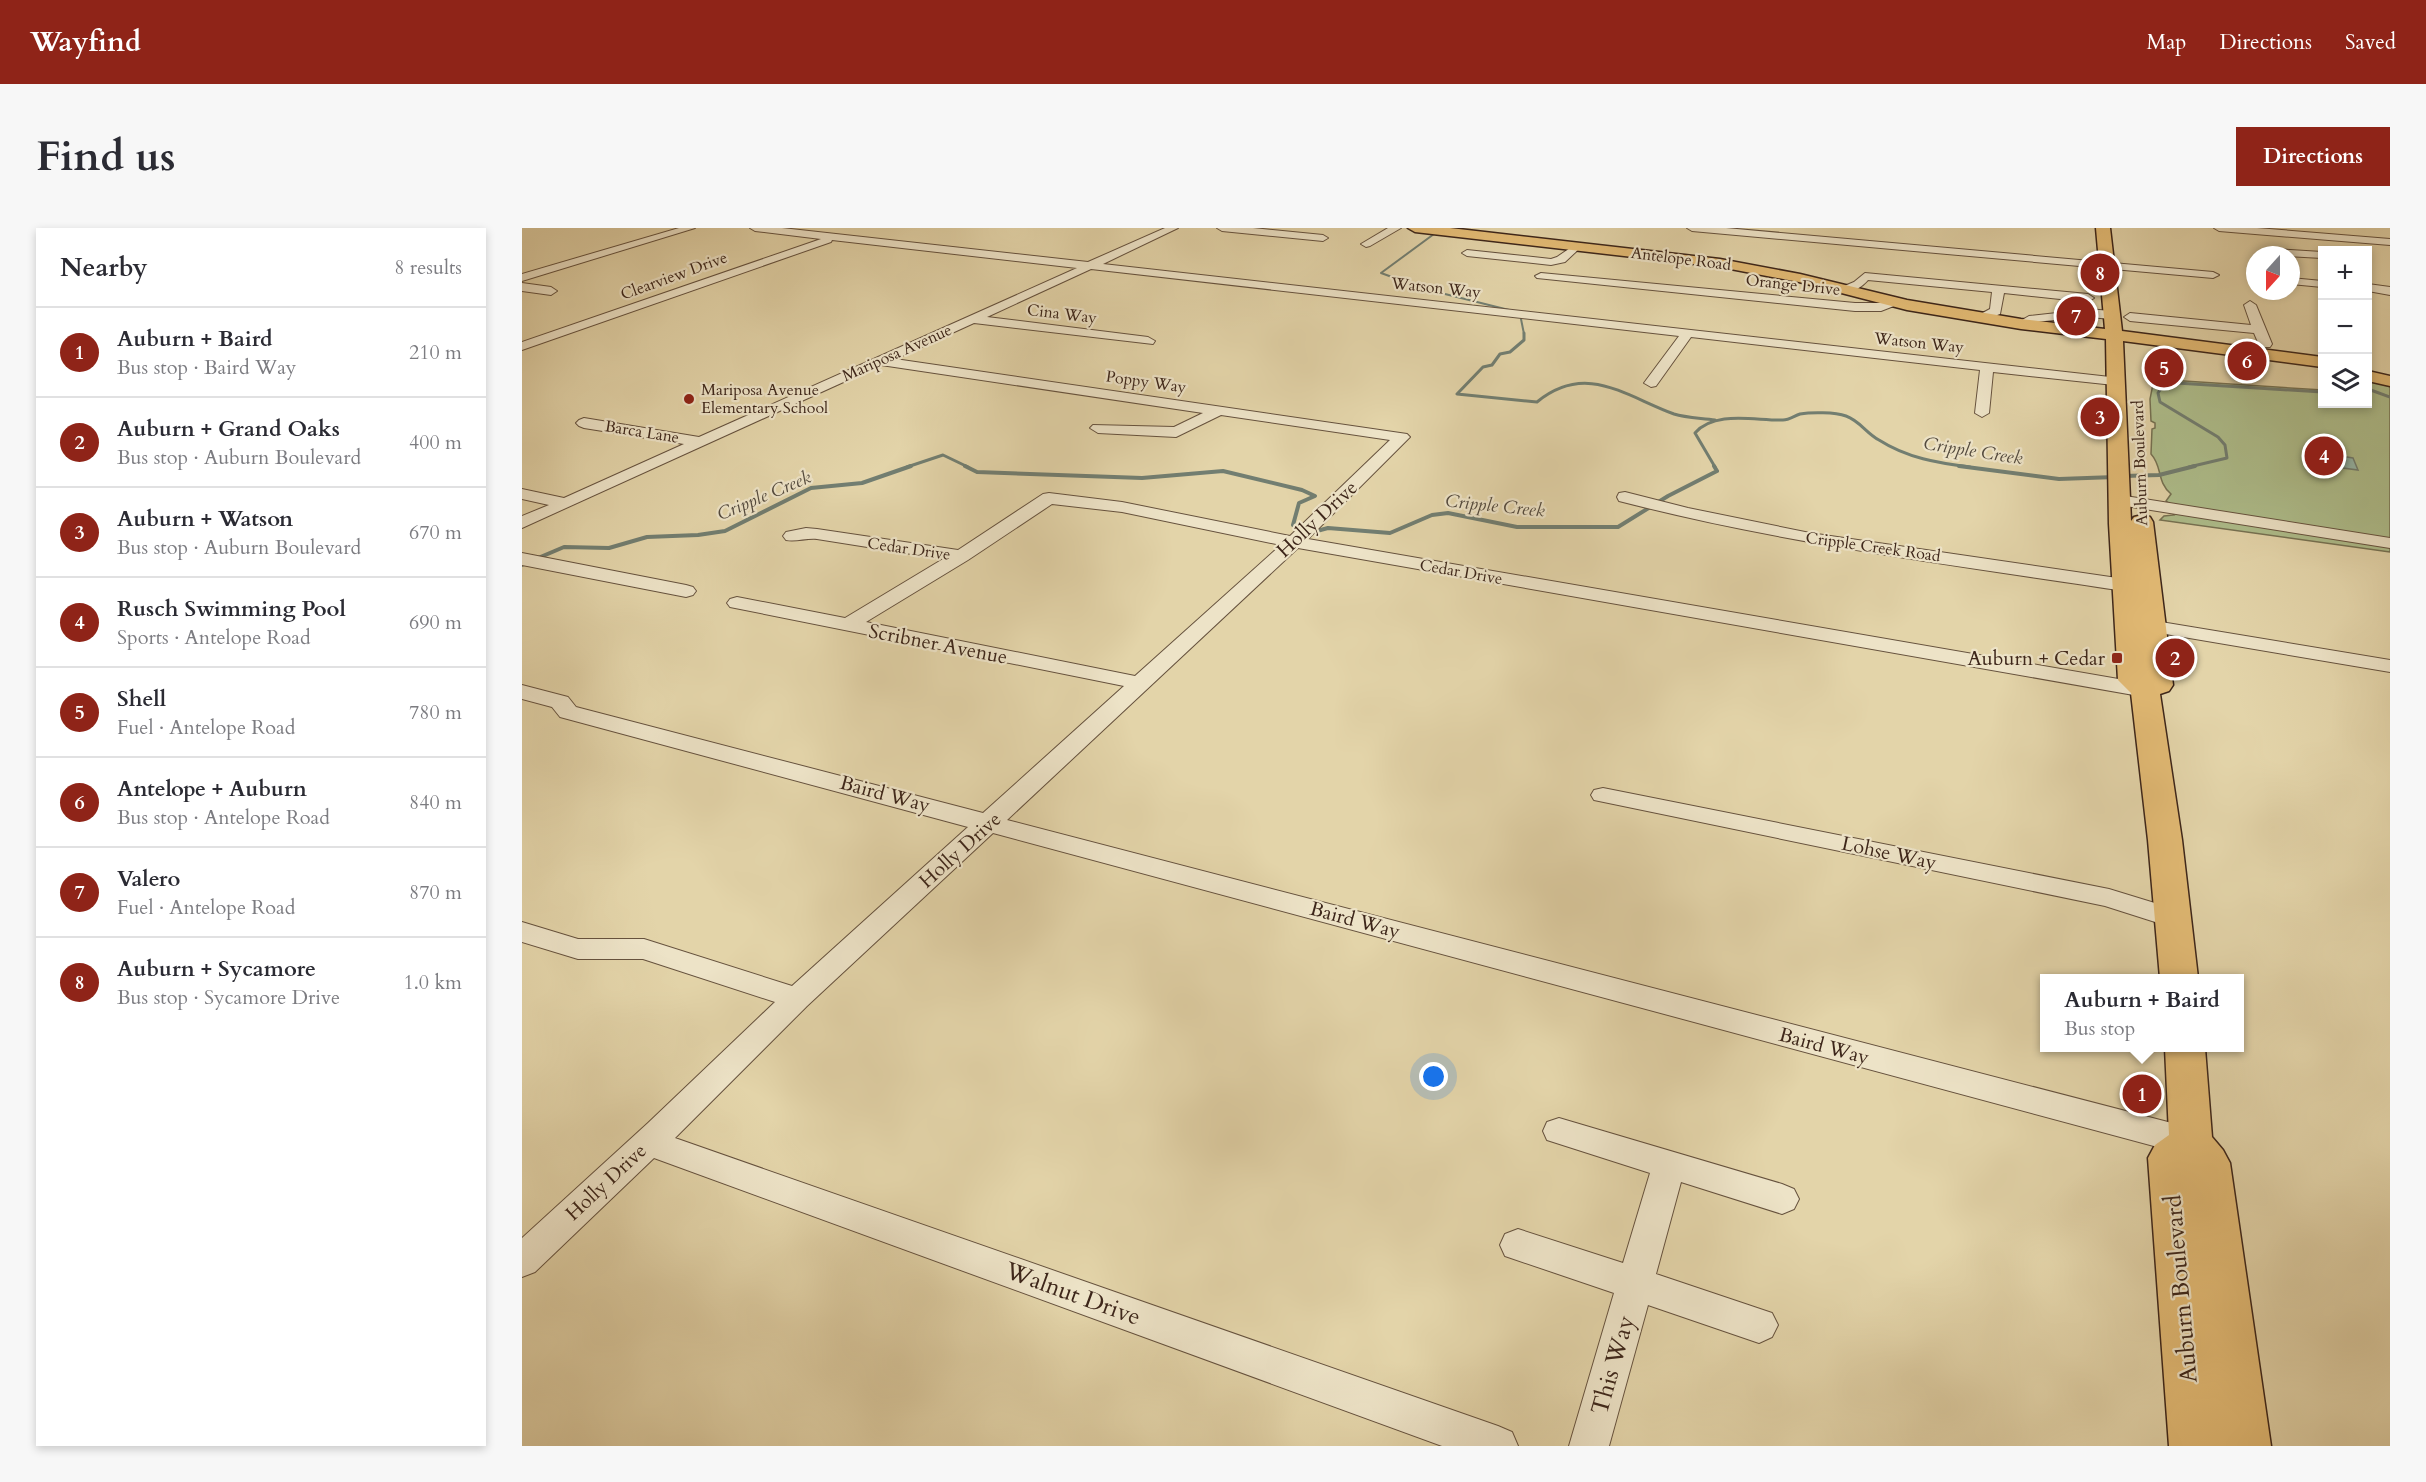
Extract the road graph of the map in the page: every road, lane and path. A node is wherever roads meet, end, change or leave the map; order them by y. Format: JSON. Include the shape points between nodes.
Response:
{"nodes":[{"id":1,"x":690,"y":228,"type":"edge"},
{"id":2,"x":755,"y":228,"type":"edge"},
{"id":3,"x":1173,"y":228,"type":"edge"},
{"id":4,"x":1222,"y":228,"type":"edge"},
{"id":5,"x":1396,"y":228,"type":"edge"},
{"id":6,"x":1415,"y":228,"type":"edge"},
{"id":7,"x":1692,"y":228,"type":"edge"},
{"id":8,"x":2103,"y":228,"type":"edge"},
{"id":9,"x":2116,"y":228,"type":"edge"},
{"id":10,"x":2219,"y":228,"type":"edge"},
{"id":11,"x":2349,"y":228,"type":"edge"},
{"id":12,"x":2262,"y":230,"type":"edge"},
{"id":13,"x":836,"y":237,"type":"junction"},
{"id":14,"x":2321,"y":237,"type":"junction"},
{"id":15,"x":1323,"y":238,"type":"dead end"},
{"id":16,"x":2356,"y":239,"type":"junction"},
{"id":17,"x":2390,"y":242,"type":"edge"},
{"id":18,"x":1366,"y":244,"type":"dead end"},
{"id":19,"x":2327,"y":246,"type":"edge"},
{"id":20,"x":1576,"y":247,"type":"junction"},
{"id":21,"x":611,"y":251,"type":"junction"},
{"id":22,"x":1467,"y":253,"type":"dead end"},
{"id":23,"x":2300,"y":254,"type":"edge"},
{"id":24,"x":640,"y":255,"type":"dead end"},
{"id":25,"x":2318,"y":255,"type":"edge"},
{"id":26,"x":2300,"y":261,"type":"edge"},
{"id":27,"x":2318,"y":262,"type":"edge"},
{"id":28,"x":2116,"y":266,"type":"junction"},
{"id":29,"x":1088,"y":267,"type":"junction"},
{"id":30,"x":2213,"y":274,"type":"dead end"},
{"id":31,"x":1541,"y":276,"type":"dead end"},
{"id":32,"x":522,"y":278,"type":"edge"},
{"id":33,"x":2300,"y":282,"type":"edge"},
{"id":34,"x":2318,"y":284,"type":"edge"},
{"id":35,"x":522,"y":287,"type":"edge"},
{"id":36,"x":1845,"y":289,"type":"junction"},
{"id":37,"x":1998,"y":289,"type":"junction"},
{"id":38,"x":2372,"y":289,"type":"edge"},
{"id":39,"x":551,"y":291,"type":"dead end"},
{"id":40,"x":1682,"y":291,"type":"junction"},
{"id":41,"x":2390,"y":291,"type":"edge"},
{"id":42,"x":2088,"y":298,"type":"dead end"},
{"id":43,"x":1902,"y":303,"type":"junction"},
{"id":44,"x":2128,"y":305,"type":"junction"},
{"id":45,"x":2250,"y":305,"type":"dead end"},
{"id":46,"x":2111,"y":315,"type":"junction"},
{"id":47,"x":1981,"y":317,"type":"junction"},
{"id":48,"x":972,"y":319,"type":"junction"},
{"id":49,"x":2021,"y":324,"type":"junction"},
{"id":50,"x":1650,"y":329,"type":"junction"},
{"id":51,"x":2260,"y":330,"type":"junction"},
{"id":52,"x":1688,"y":333,"type":"junction"},
{"id":53,"x":2113,"y":338,"type":"junction"},
{"id":54,"x":1148,"y":341,"type":"dead end"},
{"id":55,"x":2265,"y":344,"type":"dead end"},
{"id":56,"x":522,"y":346,"type":"edge"},
{"id":57,"x":2134,"y":347,"type":"junction"},
{"id":58,"x":880,"y":360,"type":"junction"},
{"id":59,"x":2318,"y":362,"type":"edge"},
{"id":60,"x":1986,"y":367,"type":"junction"},
{"id":61,"x":2318,"y":368,"type":"edge"},
{"id":62,"x":2372,"y":372,"type":"edge"},
{"id":63,"x":2390,"y":375,"type":"edge"},
{"id":64,"x":2372,"y":377,"type":"edge"},
{"id":65,"x":2114,"y":381,"type":"junction"},
{"id":66,"x":2390,"y":381,"type":"edge"},
{"id":67,"x":1651,"y":383,"type":"dead end"},
{"id":68,"x":1218,"y":411,"type":"junction"},
{"id":69,"x":1982,"y":413,"type":"dead end"},
{"id":70,"x":584,"y":423,"type":"dead end"},
{"id":71,"x":1098,"y":428,"type":"dead end"},
{"id":72,"x":1401,"y":440,"type":"joint"},
{"id":73,"x":700,"y":442,"type":"junction"},
{"id":74,"x":2127,"y":487,"type":"junction"},
{"id":75,"x":522,"y":494,"type":"edge"},
{"id":76,"x":1625,"y":496,"type":"dead end"},
{"id":77,"x":566,"y":503,"type":"junction"},
{"id":78,"x":522,"y":523,"type":"edge"},
{"id":79,"x":1304,"y":532,"type":"junction"},
{"id":80,"x":792,"y":537,"type":"dead end"},
{"id":81,"x":2390,"y":543,"type":"edge"},
{"id":82,"x":961,"y":556,"type":"junction"},
{"id":83,"x":522,"y":559,"type":"edge"},
{"id":84,"x":2124,"y":585,"type":"junction"},
{"id":85,"x":686,"y":591,"type":"dead end"},
{"id":86,"x":737,"y":603,"type":"dead end"},
{"id":87,"x":846,"y":626,"type":"junction"},
{"id":88,"x":2155,"y":627,"type":"junction"},
{"id":89,"x":2390,"y":666,"type":"edge"},
{"id":90,"x":1140,"y":683,"type":"junction"},
{"id":91,"x":2145,"y":690,"type":"junction"},
{"id":92,"x":522,"y":692,"type":"edge"},
{"id":93,"x":1603,"y":795,"type":"dead end"},
{"id":94,"x":991,"y":822,"type":"junction"},
{"id":95,"x":2174,"y":919,"type":"junction"},
{"id":96,"x":522,"y":932,"type":"edge"},
{"id":97,"x":2179,"y":974,"type":"edge"},
{"id":98,"x":797,"y":998,"type":"junction"},
{"id":99,"x":2184,"y":1052,"type":"edge"},
{"id":100,"x":1559,"y":1131,"type":"dead end"},
{"id":101,"x":648,"y":1142,"type":"junction"},
{"id":102,"x":2191,"y":1142,"type":"junction"},
{"id":103,"x":1669,"y":1165,"type":"junction"},
{"id":104,"x":1782,"y":1198,"type":"dead end"},
{"id":105,"x":1518,"y":1245,"type":"dead end"},
{"id":106,"x":522,"y":1261,"type":"edge"},
{"id":107,"x":1637,"y":1284,"type":"junction"},
{"id":108,"x":1759,"y":1325,"type":"dead end"},
{"id":109,"x":1498,"y":1446,"type":"edge"},
{"id":110,"x":1589,"y":1446,"type":"edge"},
{"id":111,"x":2195,"y":1446,"type":"edge"},
{"id":112,"x":2245,"y":1446,"type":"edge"}],
"edges":[{"from":1,"to":21,"type":"street"},
{"from":2,"to":13,"type":"street","name":"Watson Way"},
{"from":3,"to":29,"type":"street","name":"Mariposa Avenue"},
{"from":4,"to":15,"type":"street"},
{"from":5,"to":18,"type":"street"},
{"from":6,"to":20,"type":"main road","name":"Antelope Road"},
{"from":7,"to":28,"type":"street"},
{"from":8,"to":28,"type":"main road","name":"Auburn Boulevard"},
{"from":9,"to":28,"type":"main road","name":"Auburn Boulevard"},
{"from":10,"to":12,"type":"street"},
{"from":11,"to":16,"type":"street"},
{"from":12,"to":14,"type":"street"},
{"from":13,"to":29,"type":"street","name":"Watson Way"},
{"from":13,"to":56,"type":"street","name":"Clearview Drive"},
{"from":14,"to":16,"type":"street"},
{"from":14,"to":19,"type":"street"},
{"from":16,"to":17,"type":"street"},
{"from":20,"to":22,"type":"street","via":[[1561,260],[1551,262]]},
{"from":20,"to":36,"type":"main road","name":"Antelope Road","via":[[1720,263]]},
{"from":21,"to":24,"type":"street"},
{"from":21,"to":32,"type":"street"},
{"from":23,"to":25,"type":"street"},
{"from":26,"to":27,"type":"street"},
{"from":28,"to":30,"type":"street"},
{"from":28,"to":44,"type":"main road","name":"Auburn Boulevard"},
{"from":28,"to":46,"type":"main road","name":"Auburn Boulevard"},
{"from":29,"to":48,"type":"street","name":"Mariposa Avenue"},
{"from":29,"to":50,"type":"street","name":"Watson Way"},
{"from":31,"to":40,"type":"street","name":"Orange Drive"},
{"from":33,"to":34,"type":"street"},
{"from":35,"to":39,"type":"street"},
{"from":36,"to":37,"type":"street","via":[[1865,276]]},
{"from":36,"to":43,"type":"main road","name":"Antelope Road"},
{"from":37,"to":42,"type":"street"},
{"from":37,"to":47,"type":"street","via":[[1996,311]]},
{"from":38,"to":41,"type":"street"},
{"from":40,"to":43,"type":"street","name":"Orange Drive","via":[[1864,308]]},
{"from":40,"to":50,"type":"street"},
{"from":43,"to":47,"type":"main road","name":"Antelope Road"},
{"from":43,"to":53,"type":"main road","name":"Antelope Road","via":[[1983,323]]},
{"from":44,"to":51,"type":"street"},
{"from":44,"to":57,"type":"main road","name":"Auburn Boulevard"},
{"from":45,"to":51,"type":"street"},
{"from":46,"to":49,"type":"street","via":[[2064,311],[2061,316]]},
{"from":46,"to":53,"type":"main road","name":"Auburn Boulevard"},
{"from":47,"to":49,"type":"main road","name":"Antelope Road"},
{"from":48,"to":54,"type":"street","name":"Cina Way"},
{"from":48,"to":58,"type":"street","name":"Mariposa Avenue"},
{"from":49,"to":53,"type":"main road","name":"Antelope Road"},
{"from":50,"to":52,"type":"street","name":"Watson Way"},
{"from":51,"to":55,"type":"street"},
{"from":52,"to":60,"type":"street","name":"Watson Way"},
{"from":52,"to":67,"type":"street"},
{"from":53,"to":57,"type":"main road","name":"Antelope Road"},
{"from":53,"to":65,"type":"main road","name":"Auburn Boulevard"},
{"from":57,"to":59,"type":"main road","name":"Antelope Road","via":[[2203,345]]},
{"from":57,"to":61,"type":"main road","name":"Antelope Road"},
{"from":58,"to":68,"type":"street","name":"Poppy Way"},
{"from":58,"to":73,"type":"street","name":"Mariposa Avenue"},
{"from":60,"to":65,"type":"street","name":"Watson Way"},
{"from":60,"to":69,"type":"street"},
{"from":62,"to":63,"type":"main road"},
{"from":64,"to":66,"type":"main road"},
{"from":65,"to":74,"type":"main road","name":"Auburn Boulevard"},
{"from":68,"to":71,"type":"street","via":[[1176,432]]},
{"from":68,"to":72,"type":"street","name":"Poppy Way","via":[[1402,437]]},
{"from":70,"to":73,"type":"street","name":"Barca Lane"},
{"from":72,"to":79,"type":"street","name":"Holly Drive"},
{"from":73,"to":77,"type":"street","name":"Mariposa Avenue"},
{"from":74,"to":81,"type":"street"},
{"from":74,"to":84,"type":"main road","name":"Auburn Boulevard"},
{"from":74,"to":88,"type":"main road","name":"Auburn Boulevard"},
{"from":75,"to":77,"type":"street"},
{"from":76,"to":84,"type":"street","name":"Cripple Creek Road","via":[[1779,533]]},
{"from":77,"to":78,"type":"street","name":"Mariposa Avenue"},
{"from":79,"to":82,"type":"street","name":"Cedar Drive","via":[[1049,498]]},
{"from":79,"to":90,"type":"street","name":"Holly Drive"},
{"from":79,"to":91,"type":"street","name":"Cedar Drive"},
{"from":80,"to":82,"type":"street","name":"Cedar Drive","via":[[817,534]]},
{"from":82,"to":87,"type":"street"},
{"from":83,"to":85,"type":"street"},
{"from":84,"to":91,"type":"main road","name":"Auburn Boulevard","via":[[2132,680]]},
{"from":86,"to":87,"type":"street","name":"Scribner Avenue"},
{"from":87,"to":90,"type":"street","name":"Scribner Avenue"},
{"from":88,"to":89,"type":"street"},
{"from":88,"to":91,"type":"main road","name":"Auburn Boulevard","via":[[2159,685]]},
{"from":90,"to":94,"type":"street","name":"Holly Drive"},
{"from":91,"to":95,"type":"main road","name":"Auburn Boulevard"},
{"from":92,"to":94,"type":"street","name":"Baird Way","via":[[560,702],[568,712]]},
{"from":93,"to":95,"type":"street","name":"Lohse Way","via":[[2109,898]]},
{"from":94,"to":98,"type":"street","name":"Holly Drive"},
{"from":94,"to":102,"type":"street","name":"Baird Way"},
{"from":95,"to":97,"type":"main road","name":"Auburn Boulevard"},
{"from":96,"to":98,"type":"street","via":[[578,949],[644,949]]},
{"from":98,"to":101,"type":"street","name":"Holly Drive"},
{"from":99,"to":102,"type":"main road"},
{"from":100,"to":103,"type":"street"},
{"from":101,"to":106,"type":"street","name":"Holly Drive"},
{"from":101,"to":109,"type":"street","name":"Walnut Drive"},
{"from":102,"to":111,"type":"main road","name":"Auburn Boulevard","via":[[2170,1158]]},
{"from":102,"to":112,"type":"main road","name":"Auburn Boulevard","via":[[2208,1163]]},
{"from":103,"to":104,"type":"street"},
{"from":103,"to":107,"type":"street","name":"This Way"},
{"from":105,"to":107,"type":"street"},
{"from":107,"to":108,"type":"street"},
{"from":107,"to":110,"type":"street","name":"This Way"}]}
